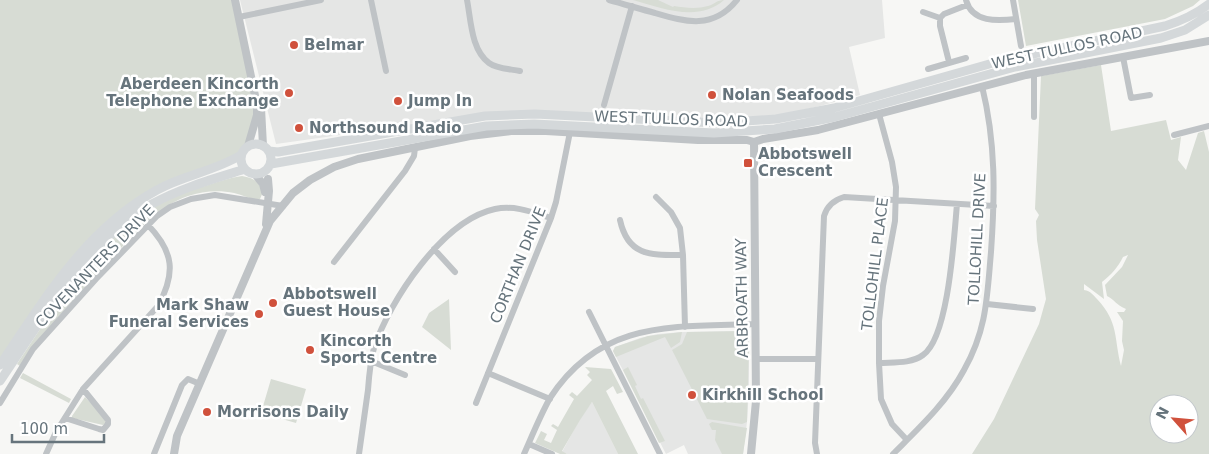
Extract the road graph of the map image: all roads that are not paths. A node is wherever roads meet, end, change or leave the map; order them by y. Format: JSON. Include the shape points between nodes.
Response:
{"nodes":[{"id":1,"x":235,"y":0,"type":"edge"},
{"id":2,"x":321,"y":0,"type":"edge"},
{"id":3,"x":371,"y":0,"type":"edge"},
{"id":4,"x":467,"y":0,"type":"edge"},
{"id":5,"x":609,"y":0,"type":"edge"},
{"id":6,"x":737,"y":0,"type":"edge"},
{"id":7,"x":1012,"y":0,"type":"edge"},
{"id":8,"x":967,"y":2,"type":"edge"},
{"id":9,"x":1209,"y":4,"type":"edge"},
{"id":10,"x":632,"y":6,"type":"junction"},
{"id":11,"x":923,"y":12,"type":"dead end"},
{"id":12,"x":1209,"y":15,"type":"edge"},
{"id":13,"x":239,"y":18,"type":"junction"},
{"id":14,"x":940,"y":18,"type":"junction"},
{"id":15,"x":1016,"y":19,"type":"junction"},
{"id":16,"x":1209,"y":41,"type":"edge"},
{"id":17,"x":1021,"y":46,"type":"dead end"},
{"id":18,"x":1123,"y":57,"type":"junction"},
{"id":19,"x":966,"y":58,"type":"dead end"},
{"id":20,"x":949,"y":62,"type":"junction"},
{"id":21,"x":928,"y":68,"type":"dead end"},
{"id":22,"x":386,"y":71,"type":"dead end"},
{"id":23,"x":520,"y":71,"type":"dead end"},
{"id":24,"x":1034,"y":74,"type":"junction"},
{"id":25,"x":982,"y":86,"type":"junction"},
{"id":26,"x":256,"y":94,"type":"junction"},
{"id":27,"x":1150,"y":95,"type":"dead end"},
{"id":28,"x":604,"y":104,"type":"dead end"},
{"id":29,"x":879,"y":114,"type":"junction"},
{"id":30,"x":1034,"y":117,"type":"dead end"},
{"id":31,"x":1209,"y":126,"type":"edge"},
{"id":32,"x":570,"y":132,"type":"junction"},
{"id":33,"x":1174,"y":135,"type":"dead end"},
{"id":34,"x":754,"y":142,"type":"junction"},
{"id":35,"x":248,"y":146,"type":"junction"},
{"id":36,"x":266,"y":148,"type":"junction"},
{"id":37,"x":415,"y":148,"type":"junction"},
{"id":38,"x":241,"y":155,"type":"junction"},
{"id":39,"x":271,"y":164,"type":"junction"},
{"id":40,"x":244,"y":169,"type":"junction"},
{"id":41,"x":255,"y":174,"type":"junction"},
{"id":42,"x":268,"y":179,"type":"dead end"},
{"id":43,"x":656,"y":197,"type":"dead end"},
{"id":44,"x":896,"y":200,"type":"junction"},
{"id":45,"x":268,"y":204,"type":"junction"},
{"id":46,"x":957,"y":204,"type":"junction"},
{"id":47,"x":283,"y":206,"type":"junction"},
{"id":48,"x":994,"y":206,"type":"junction"},
{"id":49,"x":551,"y":218,"type":"junction"},
{"id":50,"x":620,"y":220,"type":"dead end"},
{"id":51,"x":148,"y":225,"type":"junction"},
{"id":52,"x":265,"y":230,"type":"junction"},
{"id":53,"x":434,"y":249,"type":"junction"},
{"id":54,"x":683,"y":255,"type":"junction"},
{"id":55,"x":334,"y":262,"type":"dead end"},
{"id":56,"x":455,"y":272,"type":"dead end"},
{"id":57,"x":988,"y":304,"type":"junction"},
{"id":58,"x":1033,"y":309,"type":"dead end"},
{"id":59,"x":589,"y":312,"type":"dead end"},
{"id":60,"x":756,"y":324,"type":"junction"},
{"id":61,"x":685,"y":327,"type":"junction"},
{"id":62,"x":606,"y":346,"type":"junction"},
{"id":63,"x":756,"y":359,"type":"junction"},
{"id":64,"x":818,"y":359,"type":"junction"},
{"id":65,"x":371,"y":361,"type":"junction"},
{"id":66,"x":879,"y":363,"type":"junction"},
{"id":67,"x":0,"y":364,"type":"edge"},
{"id":68,"x":488,"y":373,"type":"junction"},
{"id":69,"x":405,"y":374,"type":"dead end"},
{"id":70,"x":0,"y":381,"type":"edge"},
{"id":71,"x":200,"y":384,"type":"junction"},
{"id":72,"x":83,"y":389,"type":"junction"},
{"id":73,"x":550,"y":399,"type":"junction"},
{"id":74,"x":0,"y":402,"type":"edge"},
{"id":75,"x":476,"y":404,"type":"dead end"},
{"id":76,"x":64,"y":418,"type":"junction"},
{"id":77,"x":907,"y":440,"type":"junction"},
{"id":78,"x":528,"y":444,"type":"junction"},
{"id":79,"x":46,"y":454,"type":"edge"},
{"id":80,"x":154,"y":454,"type":"edge"},
{"id":81,"x":174,"y":454,"type":"edge"},
{"id":82,"x":359,"y":454,"type":"edge"},
{"id":83,"x":524,"y":454,"type":"edge"},
{"id":84,"x":552,"y":454,"type":"edge"},
{"id":85,"x":660,"y":454,"type":"edge"},
{"id":86,"x":751,"y":454,"type":"edge"},
{"id":87,"x":817,"y":454,"type":"edge"},
{"id":88,"x":893,"y":454,"type":"edge"}],
"edges":[{"from":1,"to":13,"type":"street"},
{"from":2,"to":13,"type":"street"},
{"from":3,"to":22,"type":"street"},
{"from":4,"to":23,"type":"street","via":[[477,48],[482,55],[495,66]]},
{"from":5,"to":10,"type":"street"},
{"from":6,"to":10,"type":"street","via":[[729,9],[702,22],[683,21]]},
{"from":7,"to":15,"type":"street"},
{"from":8,"to":14,"type":"street"},
{"from":8,"to":15,"type":"street","via":[[974,13],[986,19]]},
{"from":9,"to":36,"type":"main road","name":"WEST TULLOS ROAD","via":[[1177,23],[1000,61],[834,108],[776,119],[717,123],[510,114],[278,152]]},
{"from":10,"to":28,"type":"street"},
{"from":11,"to":14,"type":"street"},
{"from":12,"to":39,"type":"main road","name":"WEST TULLOS ROAD","via":[[1185,30],[1161,38],[1015,67],[835,117],[775,129],[714,133],[494,125]]},
{"from":13,"to":26,"type":"street"},
{"from":14,"to":20,"type":"street"},
{"from":15,"to":17,"type":"street"},
{"from":16,"to":18,"type":"street"},
{"from":18,"to":24,"type":"street"},
{"from":18,"to":27,"type":"street","via":[[1131,98]]},
{"from":19,"to":20,"type":"street"},
{"from":20,"to":21,"type":"street"},
{"from":24,"to":25,"type":"street"},
{"from":24,"to":30,"type":"street"},
{"from":25,"to":29,"type":"street"},
{"from":25,"to":48,"type":"street","name":"TOLLOHILL DRIVE","via":[[994,153]]},
{"from":26,"to":35,"type":"street","via":[[257,115]]},
{"from":26,"to":36,"type":"street"},
{"from":29,"to":34,"type":"street"},
{"from":29,"to":44,"type":"street","name":"TOLLOHILL PLACE","via":[[892,162]]},
{"from":31,"to":33,"type":"street"},
{"from":32,"to":34,"type":"street"},
{"from":32,"to":37,"type":"street","via":[[511,131]]},
{"from":32,"to":49,"type":"street","name":"CORTHAN DRIVE"},
{"from":34,"to":60,"type":"street","name":"ARBROATH WAY"},
{"from":35,"to":36,"type":"main road","via":[[256,144]]},
{"from":35,"to":38,"type":"main road"},
{"from":36,"to":39,"type":"main road"},
{"from":37,"to":47,"type":"street","via":[[358,159],[329,169],[293,193]]},
{"from":37,"to":55,"type":"street","via":[[405,171]]},
{"from":38,"to":40,"type":"main road"},
{"from":38,"to":67,"type":"main road","via":[[157,190],[109,223],[58,280]]},
{"from":39,"to":41,"type":"main road","via":[[265,172]]},
{"from":40,"to":41,"type":"main road"},
{"from":40,"to":70,"type":"main road","via":[[177,191],[151,204],[104,240]]},
{"from":41,"to":45,"type":"street","via":[[263,184]]},
{"from":42,"to":45,"type":"street"},
{"from":43,"to":54,"type":"street","via":[[680,228]]},
{"from":44,"to":46,"type":"street"},
{"from":44,"to":64,"type":"street","via":[[844,198],[832,202],[825,211]]},
{"from":44,"to":66,"type":"street","name":"TOLLOHILL PLACE","via":[[882,286]]},
{"from":45,"to":47,"type":"street","name":"COVENANTERS DRIVE"},
{"from":45,"to":51,"type":"street","name":"COVENANTERS DRIVE","via":[[227,196],[203,196],[170,207]]},
{"from":45,"to":52,"type":"street"},
{"from":46,"to":48,"type":"street"},
{"from":46,"to":66,"type":"street","via":[[948,284],[933,345],[914,360]]},
{"from":47,"to":52,"type":"street"},
{"from":48,"to":57,"type":"street","name":"TOLLOHILL DRIVE"},
{"from":49,"to":53,"type":"street","via":[[522,209],[494,209],[467,222]]},
{"from":49,"to":68,"type":"street","name":"CORTHAN DRIVE"},
{"from":50,"to":54,"type":"street","via":[[626,238],[637,249],[653,255]]},
{"from":51,"to":72,"type":"street","via":[[165,246],[169,258],[166,290],[158,306]]},
{"from":51,"to":74,"type":"street","name":"COVENANTERS DRIVE","via":[[33,349]]},
{"from":52,"to":71,"type":"street"},
{"from":53,"to":56,"type":"street"},
{"from":53,"to":65,"type":"street","via":[[398,295]]},
{"from":54,"to":61,"type":"street"},
{"from":57,"to":58,"type":"street"},
{"from":57,"to":77,"type":"street","name":"TOLLOHILL DRIVE","via":[[977,343],[964,370],[940,406]]},
{"from":59,"to":62,"type":"street"},
{"from":60,"to":61,"type":"street"},
{"from":60,"to":63,"type":"street","name":"ARBROATH WAY"},
{"from":61,"to":62,"type":"street","via":[[642,331]]},
{"from":62,"to":73,"type":"street","via":[[574,369]]},
{"from":62,"to":85,"type":"street"},
{"from":63,"to":64,"type":"street"},
{"from":63,"to":86,"type":"street","name":"ARBROATH WAY"},
{"from":64,"to":87,"type":"street"},
{"from":65,"to":69,"type":"street"},
{"from":65,"to":82,"type":"street"},
{"from":66,"to":77,"type":"street","name":"TOLLOHILL PLACE","via":[[881,399],[885,410],[892,424]]},
{"from":68,"to":73,"type":"street"},
{"from":68,"to":75,"type":"street","name":"CORTHAN DRIVE"},
{"from":71,"to":80,"type":"street","via":[[188,379],[182,385]]},
{"from":71,"to":81,"type":"street","via":[[177,436]]},
{"from":72,"to":76,"type":"street"},
{"from":72,"to":76,"type":"street","via":[[108,420],[106,428],[99,429]]},
{"from":73,"to":78,"type":"street"},
{"from":76,"to":79,"type":"street"},
{"from":77,"to":88,"type":"street","name":"TOLLOHILL DRIVE"},
{"from":78,"to":83,"type":"street"},
{"from":78,"to":84,"type":"street"}]}
